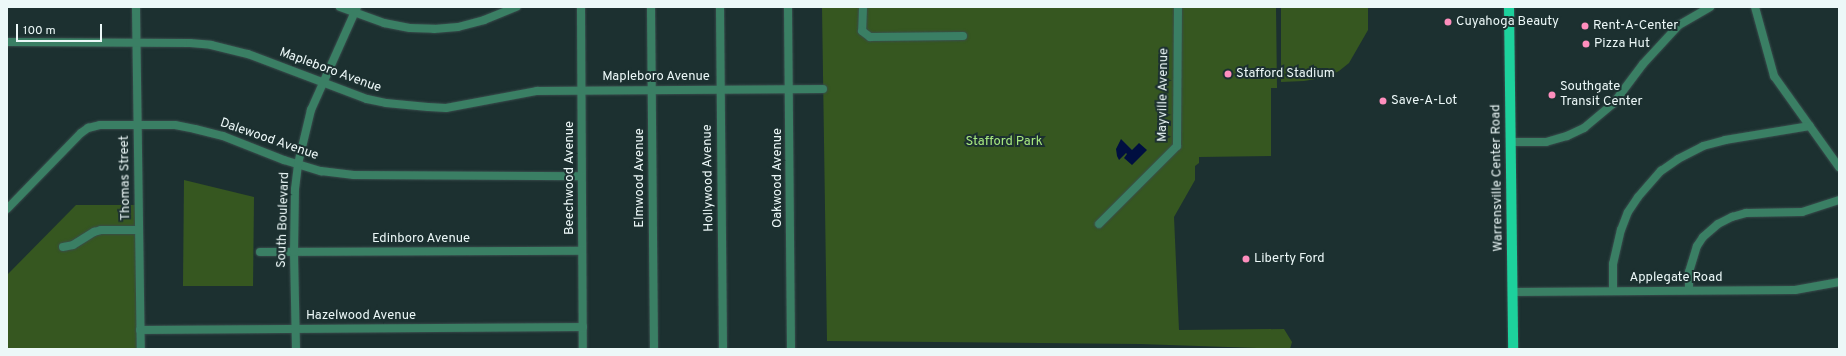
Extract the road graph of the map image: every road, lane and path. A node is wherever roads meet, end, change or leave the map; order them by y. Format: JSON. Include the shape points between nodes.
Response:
{"nodes":[{"id":1,"x":136,"y":7,"type":"edge"},
{"id":2,"x":340,"y":7,"type":"edge"},
{"id":3,"x":516,"y":7,"type":"edge"},
{"id":4,"x":581,"y":7,"type":"edge"},
{"id":5,"x":651,"y":7,"type":"edge"},
{"id":6,"x":720,"y":7,"type":"edge"},
{"id":7,"x":788,"y":7,"type":"edge"},
{"id":8,"x":863,"y":7,"type":"edge"},
{"id":9,"x":1178,"y":7,"type":"edge"},
{"id":10,"x":1509,"y":7,"type":"edge"},
{"id":11,"x":1710,"y":7,"type":"edge"},
{"id":12,"x":1755,"y":7,"type":"edge"},
{"id":13,"x":355,"y":10,"type":"edge"},
{"id":14,"x":501,"y":10,"type":"edge"},
{"id":15,"x":963,"y":36,"type":"dead end"},
{"id":16,"x":7,"y":42,"type":"edge"},
{"id":17,"x":137,"y":43,"type":"junction"},
{"id":18,"x":323,"y":83,"type":"junction"},
{"id":19,"x":652,"y":89,"type":"junction"},
{"id":20,"x":720,"y":89,"type":"junction"},
{"id":21,"x":789,"y":89,"type":"junction"},
{"id":22,"x":823,"y":89,"type":"dead end"},
{"id":23,"x":581,"y":90,"type":"junction"},
{"id":24,"x":136,"y":125,"type":"junction"},
{"id":25,"x":1810,"y":126,"type":"junction"},
{"id":26,"x":1510,"y":142,"type":"junction"},
{"id":27,"x":298,"y":164,"type":"junction"},
{"id":28,"x":1839,"y":167,"type":"edge"},
{"id":29,"x":581,"y":176,"type":"junction"},
{"id":30,"x":1839,"y":200,"type":"edge"},
{"id":31,"x":7,"y":209,"type":"edge"},
{"id":32,"x":1099,"y":224,"type":"dead end"},
{"id":33,"x":139,"y":230,"type":"junction"},
{"id":34,"x":64,"y":247,"type":"dead end"},
{"id":35,"x":582,"y":251,"type":"junction"},
{"id":36,"x":260,"y":252,"type":"dead end"},
{"id":37,"x":294,"y":252,"type":"junction"},
{"id":38,"x":1839,"y":282,"type":"edge"},
{"id":39,"x":1613,"y":289,"type":"junction"},
{"id":40,"x":1689,"y":290,"type":"junction"},
{"id":41,"x":1512,"y":292,"type":"junction"},
{"id":42,"x":583,"y":326,"type":"junction"},
{"id":43,"x":296,"y":329,"type":"junction"},
{"id":44,"x":140,"y":330,"type":"junction"},
{"id":45,"x":141,"y":349,"type":"edge"},
{"id":46,"x":296,"y":349,"type":"edge"},
{"id":47,"x":583,"y":349,"type":"edge"},
{"id":48,"x":654,"y":349,"type":"edge"},
{"id":49,"x":723,"y":349,"type":"edge"},
{"id":50,"x":791,"y":349,"type":"edge"},
{"id":51,"x":1512,"y":349,"type":"edge"}],
"edges":[{"from":1,"to":17,"type":"street","name":"Thomas Street"},
{"from":2,"to":13,"type":"street"},
{"from":3,"to":14,"type":"street"},
{"from":4,"to":23,"type":"street","name":"Beechwood Avenue"},
{"from":5,"to":19,"type":"street","name":"Elmwood Avenue"},
{"from":6,"to":20,"type":"street","name":"Hollywood Avenue"},
{"from":7,"to":21,"type":"street","name":"Oakwood Avenue"},
{"from":8,"to":15,"type":"street","via":[[862,31],[870,37]]},
{"from":9,"to":32,"type":"street","name":"Mayville Avenue","via":[[1177,146]]},
{"from":10,"to":26,"type":"main road","name":"Warrensville Center Road"},
{"from":11,"to":26,"type":"street","via":[[1679,26],[1642,64],[1613,104],[1584,128],[1546,142]]},
{"from":12,"to":25,"type":"street","via":[[1774,76]]},
{"from":13,"to":14,"type":"street","via":[[384,23],[434,29],[458,27],[484,20]]},
{"from":13,"to":18,"type":"street","name":"South Boulevard"},
{"from":16,"to":17,"type":"street","name":"Mapleboro Avenue"},
{"from":17,"to":18,"type":"street","name":"Mapleboro Avenue","via":[[190,43],[231,49]]},
{"from":17,"to":24,"type":"street","name":"Thomas Street"},
{"from":18,"to":23,"type":"street","name":"Mapleboro Avenue","via":[[386,103],[446,108],[537,91]]},
{"from":18,"to":27,"type":"street","name":"South Boulevard","via":[[311,110]]},
{"from":19,"to":20,"type":"street","name":"Mapleboro Avenue"},
{"from":19,"to":23,"type":"street","name":"Mapleboro Avenue"},
{"from":19,"to":48,"type":"street","name":"Elmwood Avenue"},
{"from":20,"to":21,"type":"street","name":"Mapleboro Avenue"},
{"from":20,"to":49,"type":"street","name":"Hollywood Avenue"},
{"from":21,"to":22,"type":"street","name":"Mapleboro Avenue"},
{"from":21,"to":50,"type":"street","name":"Oakwood Avenue"},
{"from":23,"to":29,"type":"street","name":"Beechwood Avenue"},
{"from":24,"to":27,"type":"street","name":"Dalewood Avenue","via":[[175,126],[210,132]]},
{"from":24,"to":31,"type":"street","name":"Dalewood Avenue","via":[[100,125],[88,128]]},
{"from":24,"to":33,"type":"street","name":"Thomas Street"},
{"from":25,"to":28,"type":"street"},
{"from":25,"to":39,"type":"street","via":[[1702,146],[1661,171],[1638,197],[1626,218],[1613,264]]},
{"from":26,"to":41,"type":"main road","name":"Warrensville Center Road"},
{"from":27,"to":29,"type":"street","name":"Dalewood Avenue","via":[[354,175]]},
{"from":27,"to":37,"type":"street","name":"South Boulevard"},
{"from":29,"to":35,"type":"street","name":"Beechwood Avenue"},
{"from":30,"to":40,"type":"street","via":[[1802,212],[1746,213],[1718,224],[1697,246],[1690,272]]},
{"from":33,"to":34,"type":"street","via":[[101,230]]},
{"from":33,"to":44,"type":"street","name":"Thomas Street"},
{"from":35,"to":37,"type":"street","name":"Edinboro Avenue"},
{"from":35,"to":42,"type":"street","name":"Beechwood Avenue"},
{"from":36,"to":37,"type":"street","name":"Edinboro Avenue"},
{"from":37,"to":43,"type":"street","name":"South Boulevard"},
{"from":38,"to":40,"type":"street","name":"Applegate Road","via":[[1795,290]]},
{"from":39,"to":40,"type":"street","name":"Applegate Road"},
{"from":39,"to":41,"type":"street","name":"Applegate Road"},
{"from":41,"to":51,"type":"main road","name":"Warrensville Center Road"},
{"from":42,"to":43,"type":"street","name":"Hazelwood Avenue"},
{"from":42,"to":47,"type":"street","name":"Beechwood Avenue"},
{"from":43,"to":44,"type":"street","name":"Hazelwood Avenue"},
{"from":43,"to":46,"type":"street","name":"South Boulevard"},
{"from":44,"to":45,"type":"street","name":"Thomas Street"}]}
